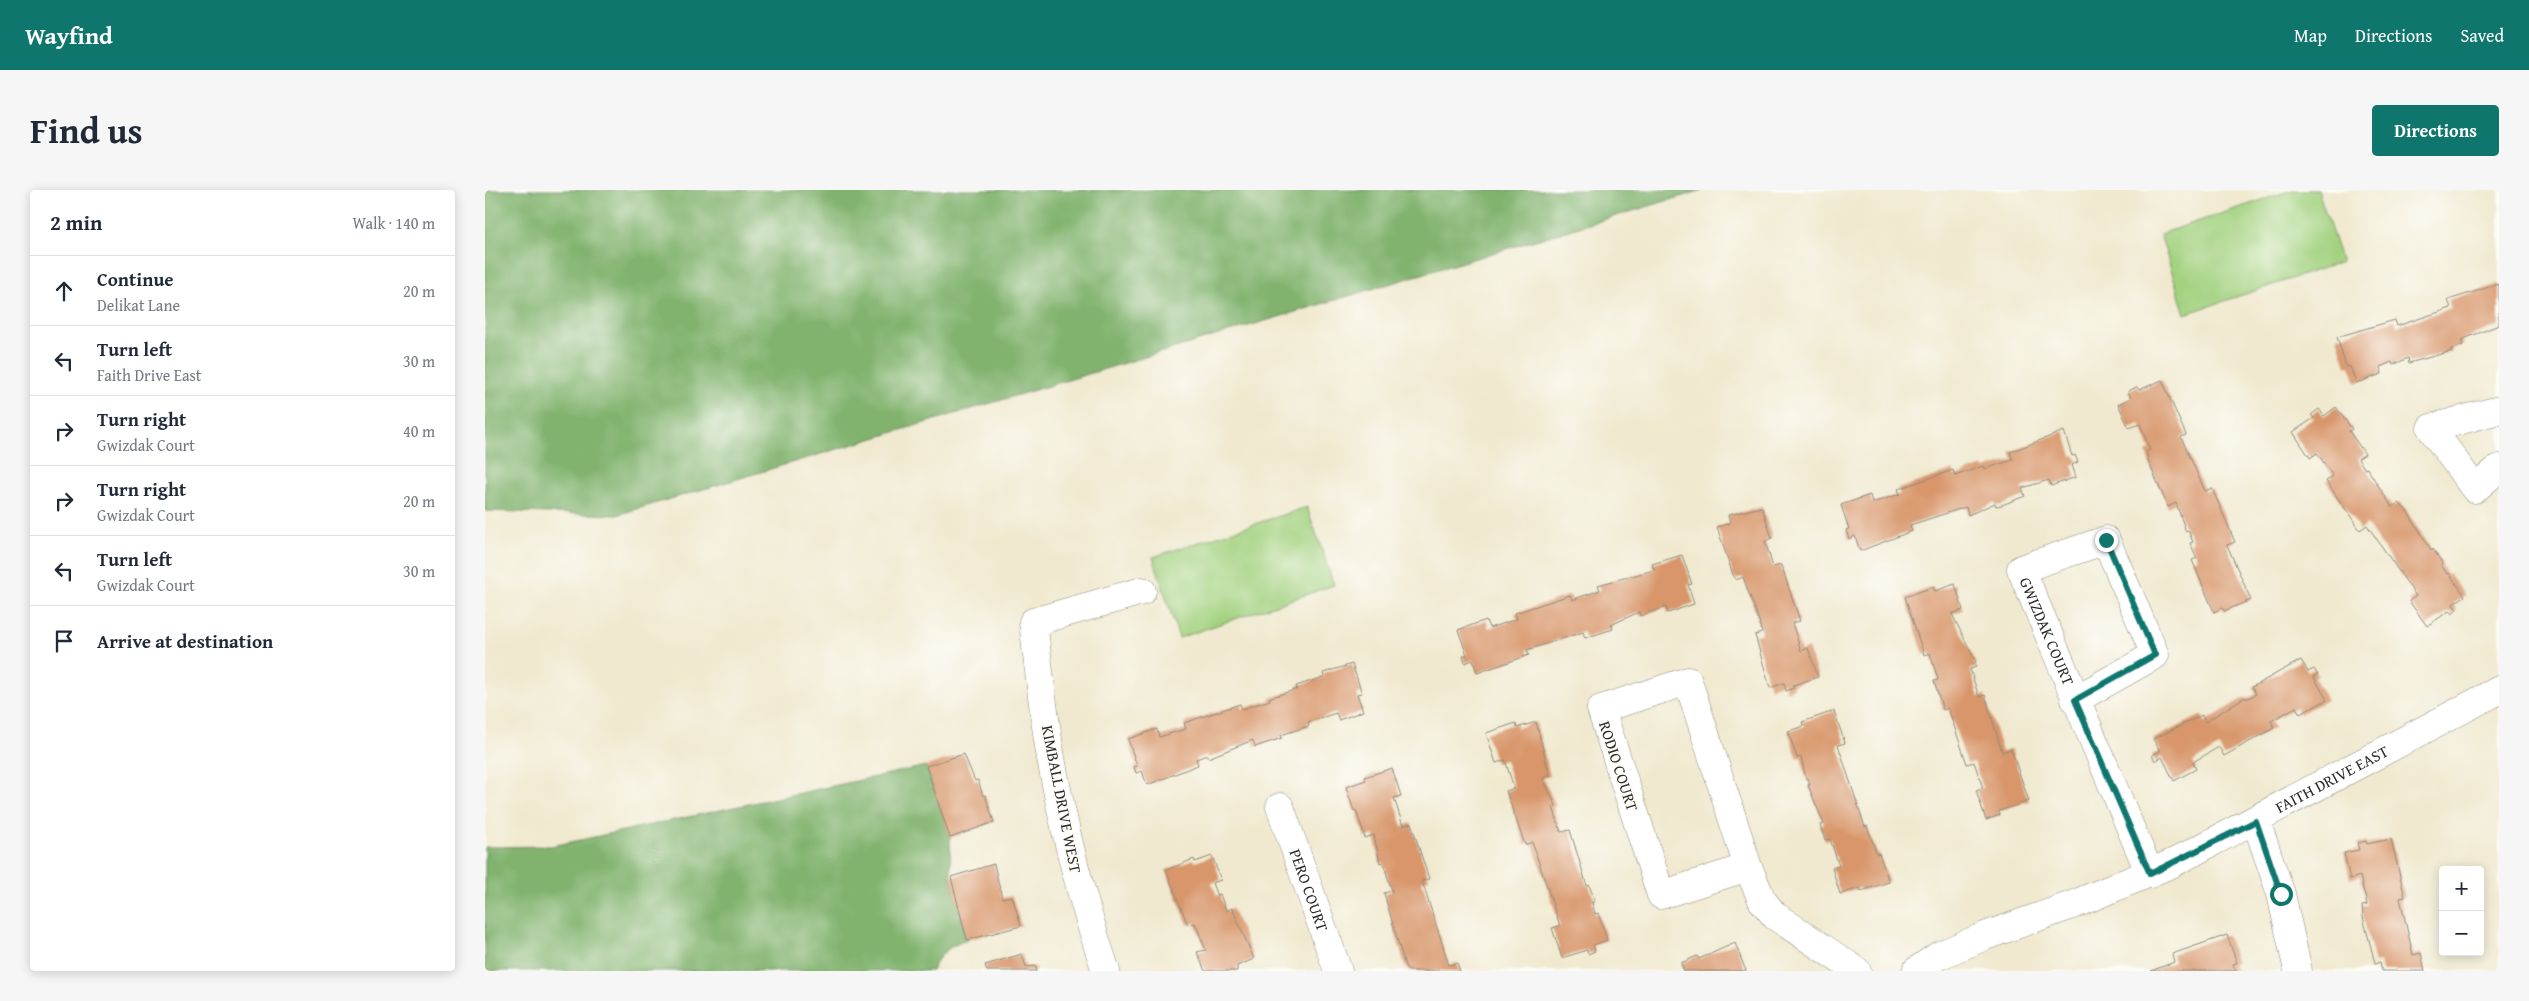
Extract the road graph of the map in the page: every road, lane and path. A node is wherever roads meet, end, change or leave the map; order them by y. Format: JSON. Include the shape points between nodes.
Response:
{"nodes":[{"id":1,"x":2499,"y":410,"type":"edge"},
{"id":2,"x":2499,"y":468,"type":"edge"},
{"id":3,"x":1142,"y":591,"type":"dead end"},
{"id":4,"x":2499,"y":690,"type":"edge"},
{"id":5,"x":2075,"y":700,"type":"junction"},
{"id":6,"x":1280,"y":807,"type":"dead end"},
{"id":7,"x":2256,"y":821,"type":"junction"},
{"id":8,"x":1748,"y":867,"type":"junction"},
{"id":9,"x":2150,"y":874,"type":"junction"},
{"id":10,"x":1106,"y":971,"type":"edge"},
{"id":11,"x":1338,"y":971,"type":"edge"},
{"id":12,"x":1857,"y":971,"type":"edge"},
{"id":13,"x":1916,"y":971,"type":"edge"},
{"id":14,"x":2298,"y":971,"type":"edge"}],
"edges":[{"from":1,"to":2,"type":"street","via":[[2431,428],[2475,489]]},
{"from":3,"to":10,"type":"street","name":"KIMBALL DRIVE WEST","via":[[1033,622],[1051,758],[1087,915]]},
{"from":4,"to":7,"type":"street","name":"FAITH DRIVE EAST"},
{"from":5,"to":5,"type":"street","name":"GWIZDAK COURT","via":[[2021,569],[2106,540],[2155,655]]},
{"from":5,"to":9,"type":"street","name":"GWIZDAK COURT"},
{"from":6,"to":11,"type":"street","name":"PERO COURT"},
{"from":7,"to":9,"type":"street","name":"FAITH DRIVE EAST"},
{"from":7,"to":14,"type":"street","via":[[2281,894]]},
{"from":8,"to":8,"type":"street","name":"RODIO COURT","via":[[1688,681],[1601,709],[1661,895]]},
{"from":8,"to":12,"type":"street","name":"RODIO COURT","via":[[1762,900],[1775,916]]},
{"from":9,"to":13,"type":"street","name":"FAITH DRIVE EAST","via":[[1985,936],[1939,956]]}]}
